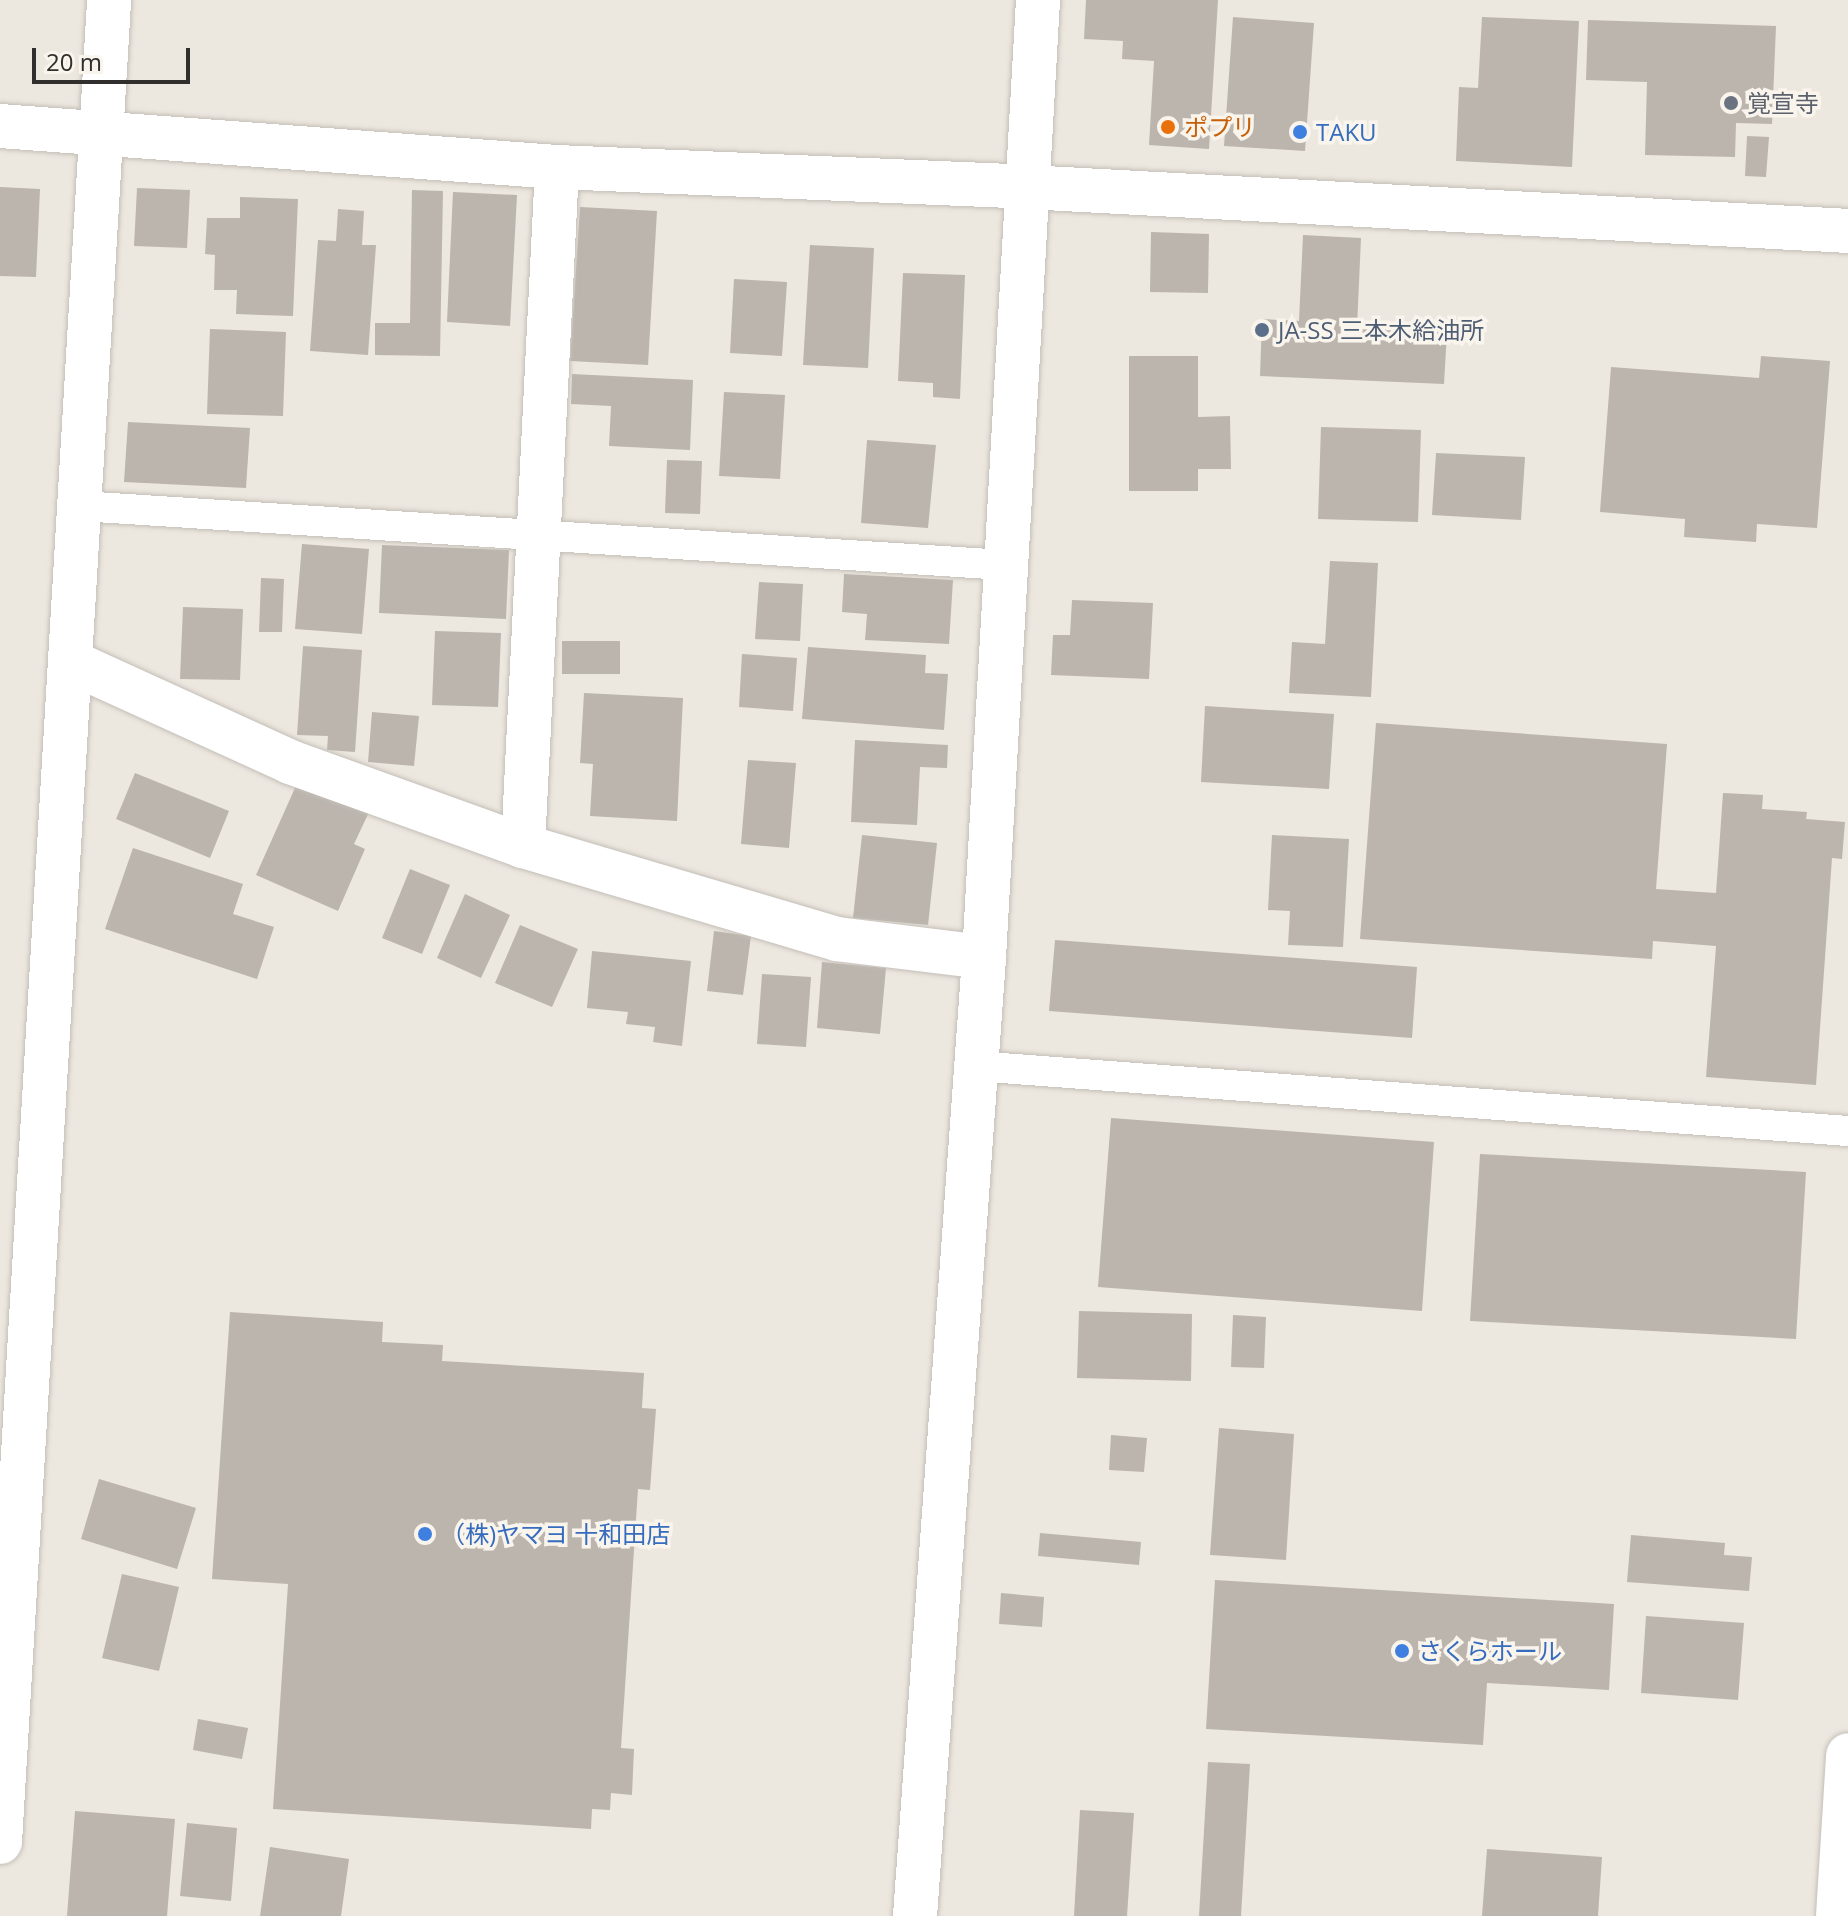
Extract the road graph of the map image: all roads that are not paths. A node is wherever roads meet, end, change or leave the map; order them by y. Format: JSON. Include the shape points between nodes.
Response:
{"nodes":[{"id":1,"x":109,"y":0,"type":"edge"},
{"id":2,"x":1038,"y":0,"type":"edge"},
{"id":3,"x":0,"y":126,"type":"edge"},
{"id":4,"x":101,"y":131,"type":"junction"},
{"id":5,"x":557,"y":167,"type":"junction"},
{"id":6,"x":1026,"y":187,"type":"junction"},
{"id":7,"x":1848,"y":231,"type":"edge"},
{"id":8,"x":80,"y":506,"type":"junction"},
{"id":9,"x":539,"y":536,"type":"junction"},
{"id":10,"x":1005,"y":565,"type":"junction"},
{"id":11,"x":71,"y":662,"type":"junction"},
{"id":12,"x":523,"y":846,"type":"junction"},
{"id":13,"x":984,"y":957,"type":"junction"},
{"id":14,"x":975,"y":1066,"type":"junction"},
{"id":15,"x":1848,"y":1131,"type":"edge"},
{"id":16,"x":1848,"y":1755,"type":"edge"},
{"id":17,"x":0,"y":1842,"type":"edge"},
{"id":18,"x":915,"y":1916,"type":"edge"},
{"id":19,"x":1838,"y":1916,"type":"edge"}],
"edges":[{"from":1,"to":4,"type":"street"},
{"from":2,"to":6,"type":"street"},
{"from":3,"to":4,"type":"street"},
{"from":4,"to":5,"type":"street"},
{"from":4,"to":8,"type":"street"},
{"from":5,"to":6,"type":"street"},
{"from":5,"to":9,"type":"street"},
{"from":6,"to":7,"type":"street"},
{"from":6,"to":10,"type":"street"},
{"from":8,"to":9,"type":"lane"},
{"from":8,"to":11,"type":"street"},
{"from":9,"to":10,"type":"lane"},
{"from":9,"to":12,"type":"street"},
{"from":10,"to":13,"type":"street"},
{"from":11,"to":12,"type":"street","via":[[290,762]]},
{"from":11,"to":17,"type":"street"},
{"from":12,"to":13,"type":"street","via":[[837,939]]},
{"from":13,"to":14,"type":"street"},
{"from":14,"to":15,"type":"lane"},
{"from":14,"to":18,"type":"street"},
{"from":16,"to":19,"type":"street"}]}
